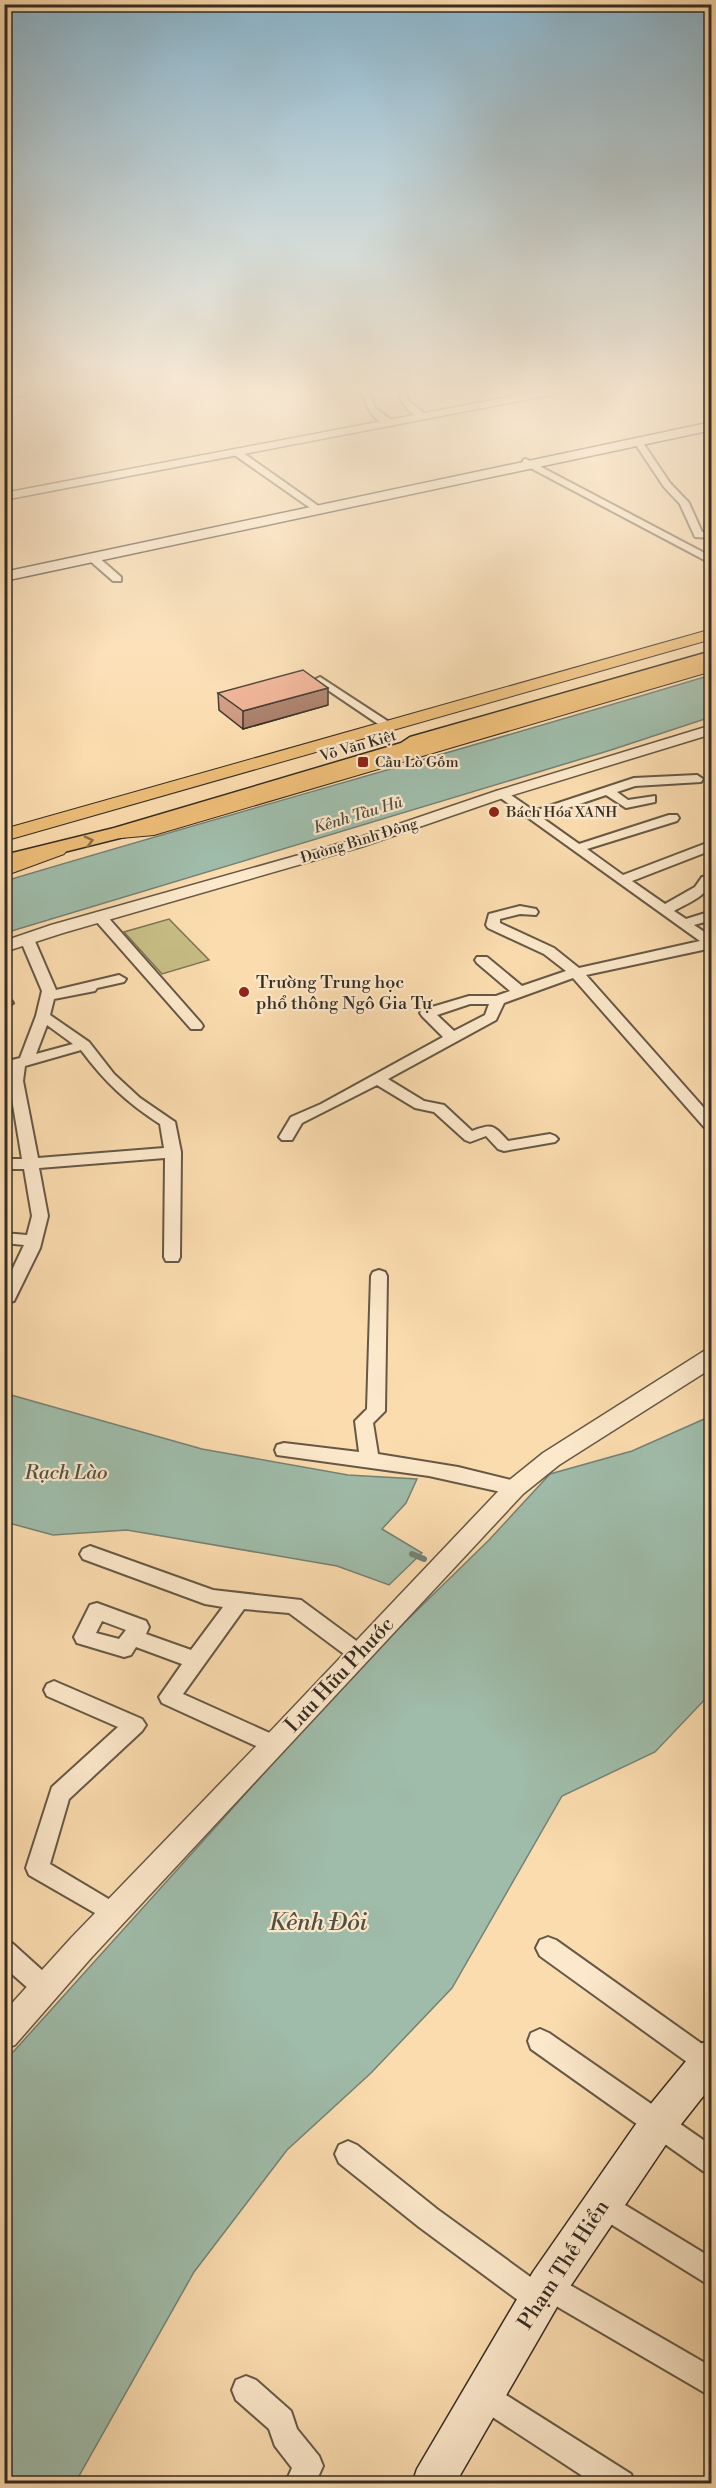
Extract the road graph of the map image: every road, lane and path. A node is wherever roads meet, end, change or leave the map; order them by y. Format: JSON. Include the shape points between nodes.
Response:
{"nodes":[{"id":1,"x":307,"y":502,"type":"edge"},
{"id":2,"x":344,"y":502,"type":"edge"},
{"id":3,"x":601,"y":502,"type":"edge"},
{"id":4,"x":682,"y":502,"type":"edge"},
{"id":5,"x":316,"y":508,"type":"junction"},
{"id":6,"x":711,"y":535,"type":"edge"},
{"id":7,"x":93,"y":558,"type":"junction"},
{"id":8,"x":711,"y":561,"type":"edge"},
{"id":9,"x":4,"y":575,"type":"edge"},
{"id":10,"x":117,"y":579,"type":"dead end"},
{"id":11,"x":711,"y":634,"type":"edge"},
{"id":12,"x":711,"y":644,"type":"edge"},
{"id":13,"x":711,"y":656,"type":"edge"},
{"id":14,"x":711,"y":663,"type":"edge"},
{"id":15,"x":320,"y":680,"type":"edge"},
{"id":16,"x":388,"y":726,"type":"junction"},
{"id":17,"x":711,"y":729,"type":"edge"},
{"id":18,"x":408,"y":747,"type":"junction"},
{"id":19,"x":697,"y":779,"type":"dead end"},
{"id":20,"x":606,"y":790,"type":"junction"},
{"id":21,"x":501,"y":794,"type":"junction"},
{"id":22,"x":651,"y":800,"type":"dead end"},
{"id":23,"x":532,"y":816,"type":"junction"},
{"id":24,"x":673,"y":818,"type":"dead end"},
{"id":25,"x":121,"y":832,"type":"junction"},
{"id":26,"x":4,"y":835,"type":"edge"},
{"id":27,"x":711,"y":845,"type":"edge"},
{"id":28,"x":4,"y":846,"type":"edge"},
{"id":29,"x":578,"y":849,"type":"junction"},
{"id":30,"x":57,"y":850,"type":"junction"},
{"id":31,"x":4,"y":863,"type":"edge"},
{"id":32,"x":4,"y":870,"type":"edge"},
{"id":33,"x":711,"y":879,"type":"edge"},
{"id":34,"x":622,"y":880,"type":"junction"},
{"id":35,"x":665,"y":910,"type":"junction"},
{"id":36,"x":531,"y":912,"type":"dead end"},
{"id":37,"x":711,"y":915,"type":"edge"},
{"id":38,"x":100,"y":917,"type":"junction"},
{"id":39,"x":684,"y":924,"type":"junction"},
{"id":40,"x":27,"y":939,"type":"junction"},
{"id":41,"x":711,"y":944,"type":"edge"},
{"id":42,"x":4,"y":947,"type":"edge"},
{"id":43,"x":482,"y":960,"type":"dead end"},
{"id":44,"x":576,"y":973,"type":"junction"},
{"id":45,"x":119,"y":979,"type":"dead end"},
{"id":46,"x":520,"y":992,"type":"junction"},
{"id":47,"x":48,"y":996,"type":"junction"},
{"id":48,"x":498,"y":1000,"type":"junction"},
{"id":49,"x":43,"y":1016,"type":"junction"},
{"id":50,"x":196,"y":1026,"type":"dead end"},
{"id":51,"x":452,"y":1038,"type":"junction"},
{"id":52,"x":84,"y":1045,"type":"junction"},
{"id":53,"x":16,"y":1064,"type":"edge"},
{"id":54,"x":377,"y":1079,"type":"junction"},
{"id":55,"x":709,"y":1124,"type":"dead end"},
{"id":56,"x":287,"y":1137,"type":"dead end"},
{"id":57,"x":550,"y":1139,"type":"dead end"},
{"id":58,"x":173,"y":1152,"type":"junction"},
{"id":59,"x":4,"y":1164,"type":"edge"},
{"id":60,"x":30,"y":1164,"type":"junction"},
{"id":61,"x":4,"y":1238,"type":"edge"},
{"id":62,"x":33,"y":1241,"type":"junction"},
{"id":63,"x":172,"y":1257,"type":"dead end"},
{"id":64,"x":379,"y":1276,"type":"dead end"},
{"id":65,"x":4,"y":1297,"type":"edge"},
{"id":66,"x":711,"y":1357,"type":"edge"},
{"id":67,"x":284,"y":1450,"type":"dead end"},
{"id":68,"x":369,"y":1459,"type":"junction"},
{"id":69,"x":515,"y":1488,"type":"junction"},
{"id":70,"x":90,"y":1554,"type":"dead end"},
{"id":71,"x":238,"y":1600,"type":"junction"},
{"id":72,"x":132,"y":1637,"type":"dead end"},
{"id":73,"x":359,"y":1654,"type":"junction"},
{"id":74,"x":195,"y":1660,"type":"junction"},
{"id":75,"x":54,"y":1690,"type":"dead end"},
{"id":76,"x":275,"y":1745,"type":"junction"},
{"id":77,"x":114,"y":1914,"type":"junction"},
{"id":78,"x":548,"y":1948,"type":"dead end"},
{"id":79,"x":4,"y":1951,"type":"edge"},
{"id":80,"x":46,"y":1989,"type":"junction"},
{"id":81,"x":4,"y":2035,"type":"edge"},
{"id":82,"x":540,"y":2041,"type":"dead end"},
{"id":83,"x":709,"y":2059,"type":"edge"},
{"id":84,"x":658,"y":2124,"type":"junction"},
{"id":85,"x":348,"y":2154,"type":"dead end"},
{"id":86,"x":711,"y":2162,"type":"edge"},
{"id":87,"x":602,"y":2204,"type":"junction"},
{"id":88,"x":711,"y":2274,"type":"edge"},
{"id":89,"x":543,"y":2293,"type":"junction"},
{"id":90,"x":711,"y":2383,"type":"edge"},
{"id":91,"x":246,"y":2390,"type":"dead end"},
{"id":92,"x":484,"y":2395,"type":"junction"},
{"id":93,"x":299,"y":2484,"type":"edge"},
{"id":94,"x":432,"y":2484,"type":"edge"},
{"id":95,"x":621,"y":2484,"type":"edge"}],
"edges":[{"from":1,"to":5,"type":"street"},
{"from":2,"to":5,"type":"main road"},
{"from":3,"to":8,"type":"street"},
{"from":4,"to":6,"type":"street","via":[[698,535]]},
{"from":5,"to":7,"type":"main road"},
{"from":5,"to":9,"type":"main road"},
{"from":7,"to":9,"type":"main road"},
{"from":7,"to":10,"type":"street"},
{"from":11,"to":16,"type":"main road","name":"Võ Văn Kiệt"},
{"from":12,"to":28,"type":"highway","name":"Võ Văn Kiệt"},
{"from":13,"to":18,"type":"highway","name":"Võ Văn Kiệt","via":[[417,741]]},
{"from":14,"to":18,"type":"main road","name":"Võ Văn Kiệt"},
{"from":14,"to":25,"type":"main road","name":"Võ Văn Kiệt","via":[[147,831]]},
{"from":15,"to":16,"type":"street"},
{"from":16,"to":26,"type":"main road","name":"Võ Văn Kiệt"},
{"from":17,"to":21,"type":"street","name":"Đường Bình Đông"},
{"from":18,"to":25,"type":"highway","name":"Võ Văn Kiệt"},
{"from":19,"to":20,"type":"street","via":[[634,782]]},
{"from":20,"to":22,"type":"street","via":[[626,804]]},
{"from":20,"to":23,"type":"street"},
{"from":21,"to":23,"type":"street"},
{"from":21,"to":38,"type":"street","name":"Đường Bình Đông","via":[[358,843]]},
{"from":23,"to":29,"type":"street"},
{"from":24,"to":29,"type":"street"},
{"from":30,"to":25,"type":"highway","name":"Võ Văn Kiệt","one_way":true},
{"from":27,"to":34,"type":"street"},
{"from":29,"to":34,"type":"street"},
{"from":30,"to":31,"type":"highway","name":"Võ Văn Kiệt"},
{"from":30,"to":32,"type":"main road"},
{"from":33,"to":35,"type":"street"},
{"from":34,"to":35,"type":"street"},
{"from":35,"to":39,"type":"street"},
{"from":36,"to":44,"type":"street","via":[[520,910],[494,917],[493,925],[549,951]]},
{"from":37,"to":39,"type":"street"},
{"from":38,"to":40,"type":"street","name":"Đường Bình Đông"},
{"from":38,"to":50,"type":"street"},
{"from":39,"to":41,"type":"street"},
{"from":40,"to":42,"type":"street","name":"Đường Bình Đông"},
{"from":40,"to":47,"type":"street"},
{"from":41,"to":44,"type":"street"},
{"from":43,"to":46,"type":"street"},
{"from":44,"to":46,"type":"street"},
{"from":44,"to":55,"type":"street"},
{"from":45,"to":47,"type":"street"},
{"from":46,"to":48,"type":"street"},
{"from":47,"to":49,"type":"street"},
{"from":48,"to":51,"type":"street","via":[[491,1017]]},
{"from":48,"to":51,"type":"street","via":[[469,1000],[428,1013]]},
{"from":49,"to":52,"type":"street"},
{"from":49,"to":53,"type":"street"},
{"from":51,"to":54,"type":"street"},
{"from":52,"to":53,"type":"street"},
{"from":52,"to":58,"type":"street","via":[[109,1077],[135,1101],[167,1122]]},
{"from":53,"to":60,"type":"street"},
{"from":54,"to":56,"type":"street","via":[[296,1120]]},
{"from":54,"to":57,"type":"street","via":[[420,1106],[439,1108],[470,1137],[489,1130],[504,1146]]},
{"from":58,"to":60,"type":"street"},
{"from":58,"to":63,"type":"street"},
{"from":59,"to":60,"type":"street"},
{"from":60,"to":62,"type":"street","via":[[40,1216]]},
{"from":61,"to":62,"type":"street"},
{"from":62,"to":65,"type":"street","via":[[8,1297]]},
{"from":64,"to":68,"type":"street","via":[[376,1412],[364,1421]]},
{"from":66,"to":69,"type":"street","name":"Lưu Hữu Phước","via":[[551,1459]]},
{"from":67,"to":68,"type":"street"},
{"from":68,"to":69,"type":"street","via":[[463,1474]]},
{"from":69,"to":73,"type":"street","name":"Lưu Hữu Phước"},
{"from":70,"to":71,"type":"street","via":[[212,1598]]},
{"from":71,"to":73,"type":"street","via":[[294,1606]]},
{"from":71,"to":74,"type":"street"},
{"from":72,"to":74,"type":"street"},
{"from":73,"to":76,"type":"street","name":"Lưu Hữu Phước"},
{"from":74,"to":76,"type":"street","via":[[169,1697]]},
{"from":75,"to":77,"type":"street","via":[[135,1725],[60,1794],[37,1868]]},
{"from":76,"to":77,"type":"street","name":"Lưu Hữu Phước"},
{"from":77,"to":80,"type":"street","name":"Lưu Hữu Phước"},
{"from":78,"to":83,"type":"street"},
{"from":79,"to":80,"type":"street"},
{"from":80,"to":81,"type":"street","name":"Lưu Hữu Phước"},
{"from":82,"to":84,"type":"street"},
{"from":83,"to":84,"type":"main road","name":"Phạm Thế Hiển"},
{"from":84,"to":86,"type":"street"},
{"from":84,"to":87,"type":"main road","name":"Phạm Thế Hiển"},
{"from":85,"to":89,"type":"street","via":[[428,2218]]},
{"from":87,"to":88,"type":"street"},
{"from":87,"to":89,"type":"main road","name":"Phạm Thế Hiển"},
{"from":89,"to":90,"type":"street"},
{"from":89,"to":92,"type":"main road","name":"Phạm Thế Hiển"},
{"from":91,"to":93,"type":"street","via":[[281,2421],[285,2436],[309,2466]]},
{"from":92,"to":94,"type":"main road","name":"Phạm Thế Hiển"},
{"from":92,"to":95,"type":"street"}]}
